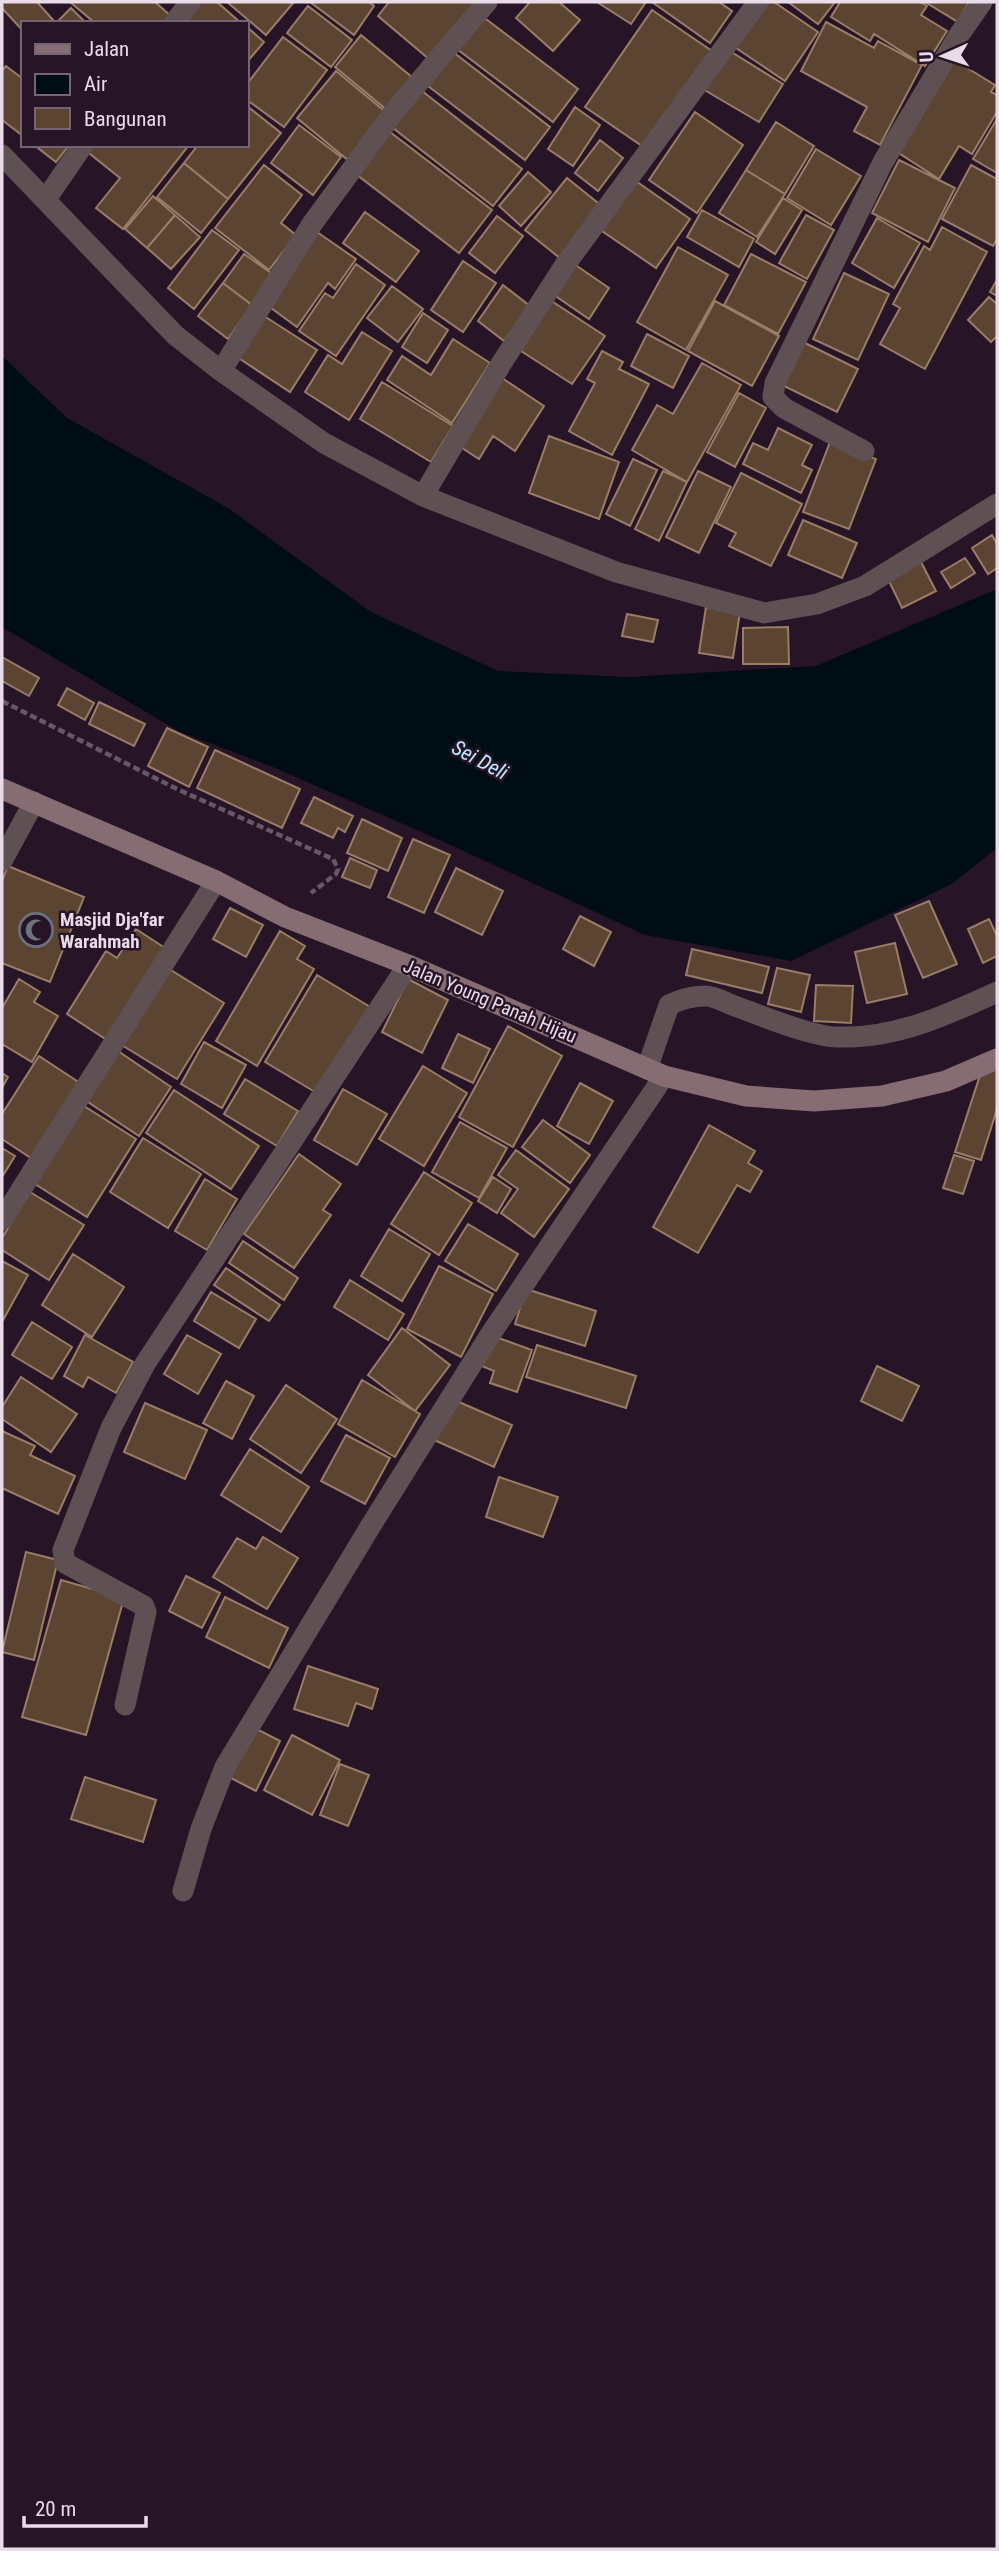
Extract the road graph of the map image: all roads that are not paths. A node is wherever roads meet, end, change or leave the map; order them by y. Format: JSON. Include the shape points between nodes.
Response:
{"nodes":[{"id":1,"x":190,"y":2,"type":"edge"},
{"id":2,"x":487,"y":2,"type":"edge"},
{"id":3,"x":758,"y":2,"type":"edge"},
{"id":4,"x":982,"y":2,"type":"edge"},
{"id":5,"x":176,"y":21,"type":"edge"},
{"id":6,"x":82,"y":147,"type":"edge"},
{"id":7,"x":2,"y":155,"type":"edge"},
{"id":8,"x":46,"y":199,"type":"junction"},
{"id":9,"x":221,"y":371,"type":"junction"},
{"id":10,"x":864,"y":451,"type":"dead end"},
{"id":11,"x":423,"y":496,"type":"junction"},
{"id":12,"x":997,"y":504,"type":"edge"},
{"id":13,"x":2,"y":789,"type":"edge"},
{"id":14,"x":34,"y":802,"type":"junction"},
{"id":15,"x":2,"y":861,"type":"edge"},
{"id":16,"x":216,"y":881,"type":"junction"},
{"id":17,"x":408,"y":965,"type":"junction"},
{"id":18,"x":997,"y":992,"type":"edge"},
{"id":19,"x":997,"y":1059,"type":"edge"},
{"id":20,"x":656,"y":1072,"type":"junction"},
{"id":21,"x":2,"y":1220,"type":"edge"},
{"id":22,"x":125,"y":1705,"type":"dead end"},
{"id":23,"x":183,"y":1891,"type":"dead end"}],
"edges":[{"from":1,"to":5,"type":"street"},
{"from":2,"to":9,"type":"street","via":[[396,109],[320,214]]},
{"from":3,"to":11,"type":"street","via":[[565,265]]},
{"from":4,"to":10,"type":"street","via":[[883,162],[775,383],[773,397],[783,408]]},
{"from":6,"to":8,"type":"street"},
{"from":7,"to":8,"type":"street"},
{"from":8,"to":9,"type":"street","via":[[175,335]]},
{"from":9,"to":11,"type":"street","via":[[324,443]]},
{"from":11,"to":12,"type":"street","via":[[616,572],[764,613],[817,604],[865,586]]},
{"from":13,"to":14,"type":"street","name":"Jalan Young Panah Hijau"},
{"from":14,"to":15,"type":"street"},
{"from":14,"to":16,"type":"street","name":"Jalan Young Panah Hijau"},
{"from":16,"to":17,"type":"street","name":"Jalan Young Panah Hijau","via":[[285,917]]},
{"from":16,"to":21,"type":"street"},
{"from":17,"to":20,"type":"street","name":"Jalan Young Panah Hijau"},
{"from":17,"to":22,"type":"street","via":[[145,1364],[111,1428],[63,1550],[65,1563],[144,1606]]},
{"from":18,"to":20,"type":"street","via":[[890,1034],[861,1037],[834,1037],[707,996],[683,998],[669,1005]]},
{"from":19,"to":20,"type":"street","name":"Jalan Young Panah Hijau","via":[[946,1081],[882,1096],[814,1101],[746,1096]]},
{"from":20,"to":23,"type":"street","via":[[225,1766]]}]}
